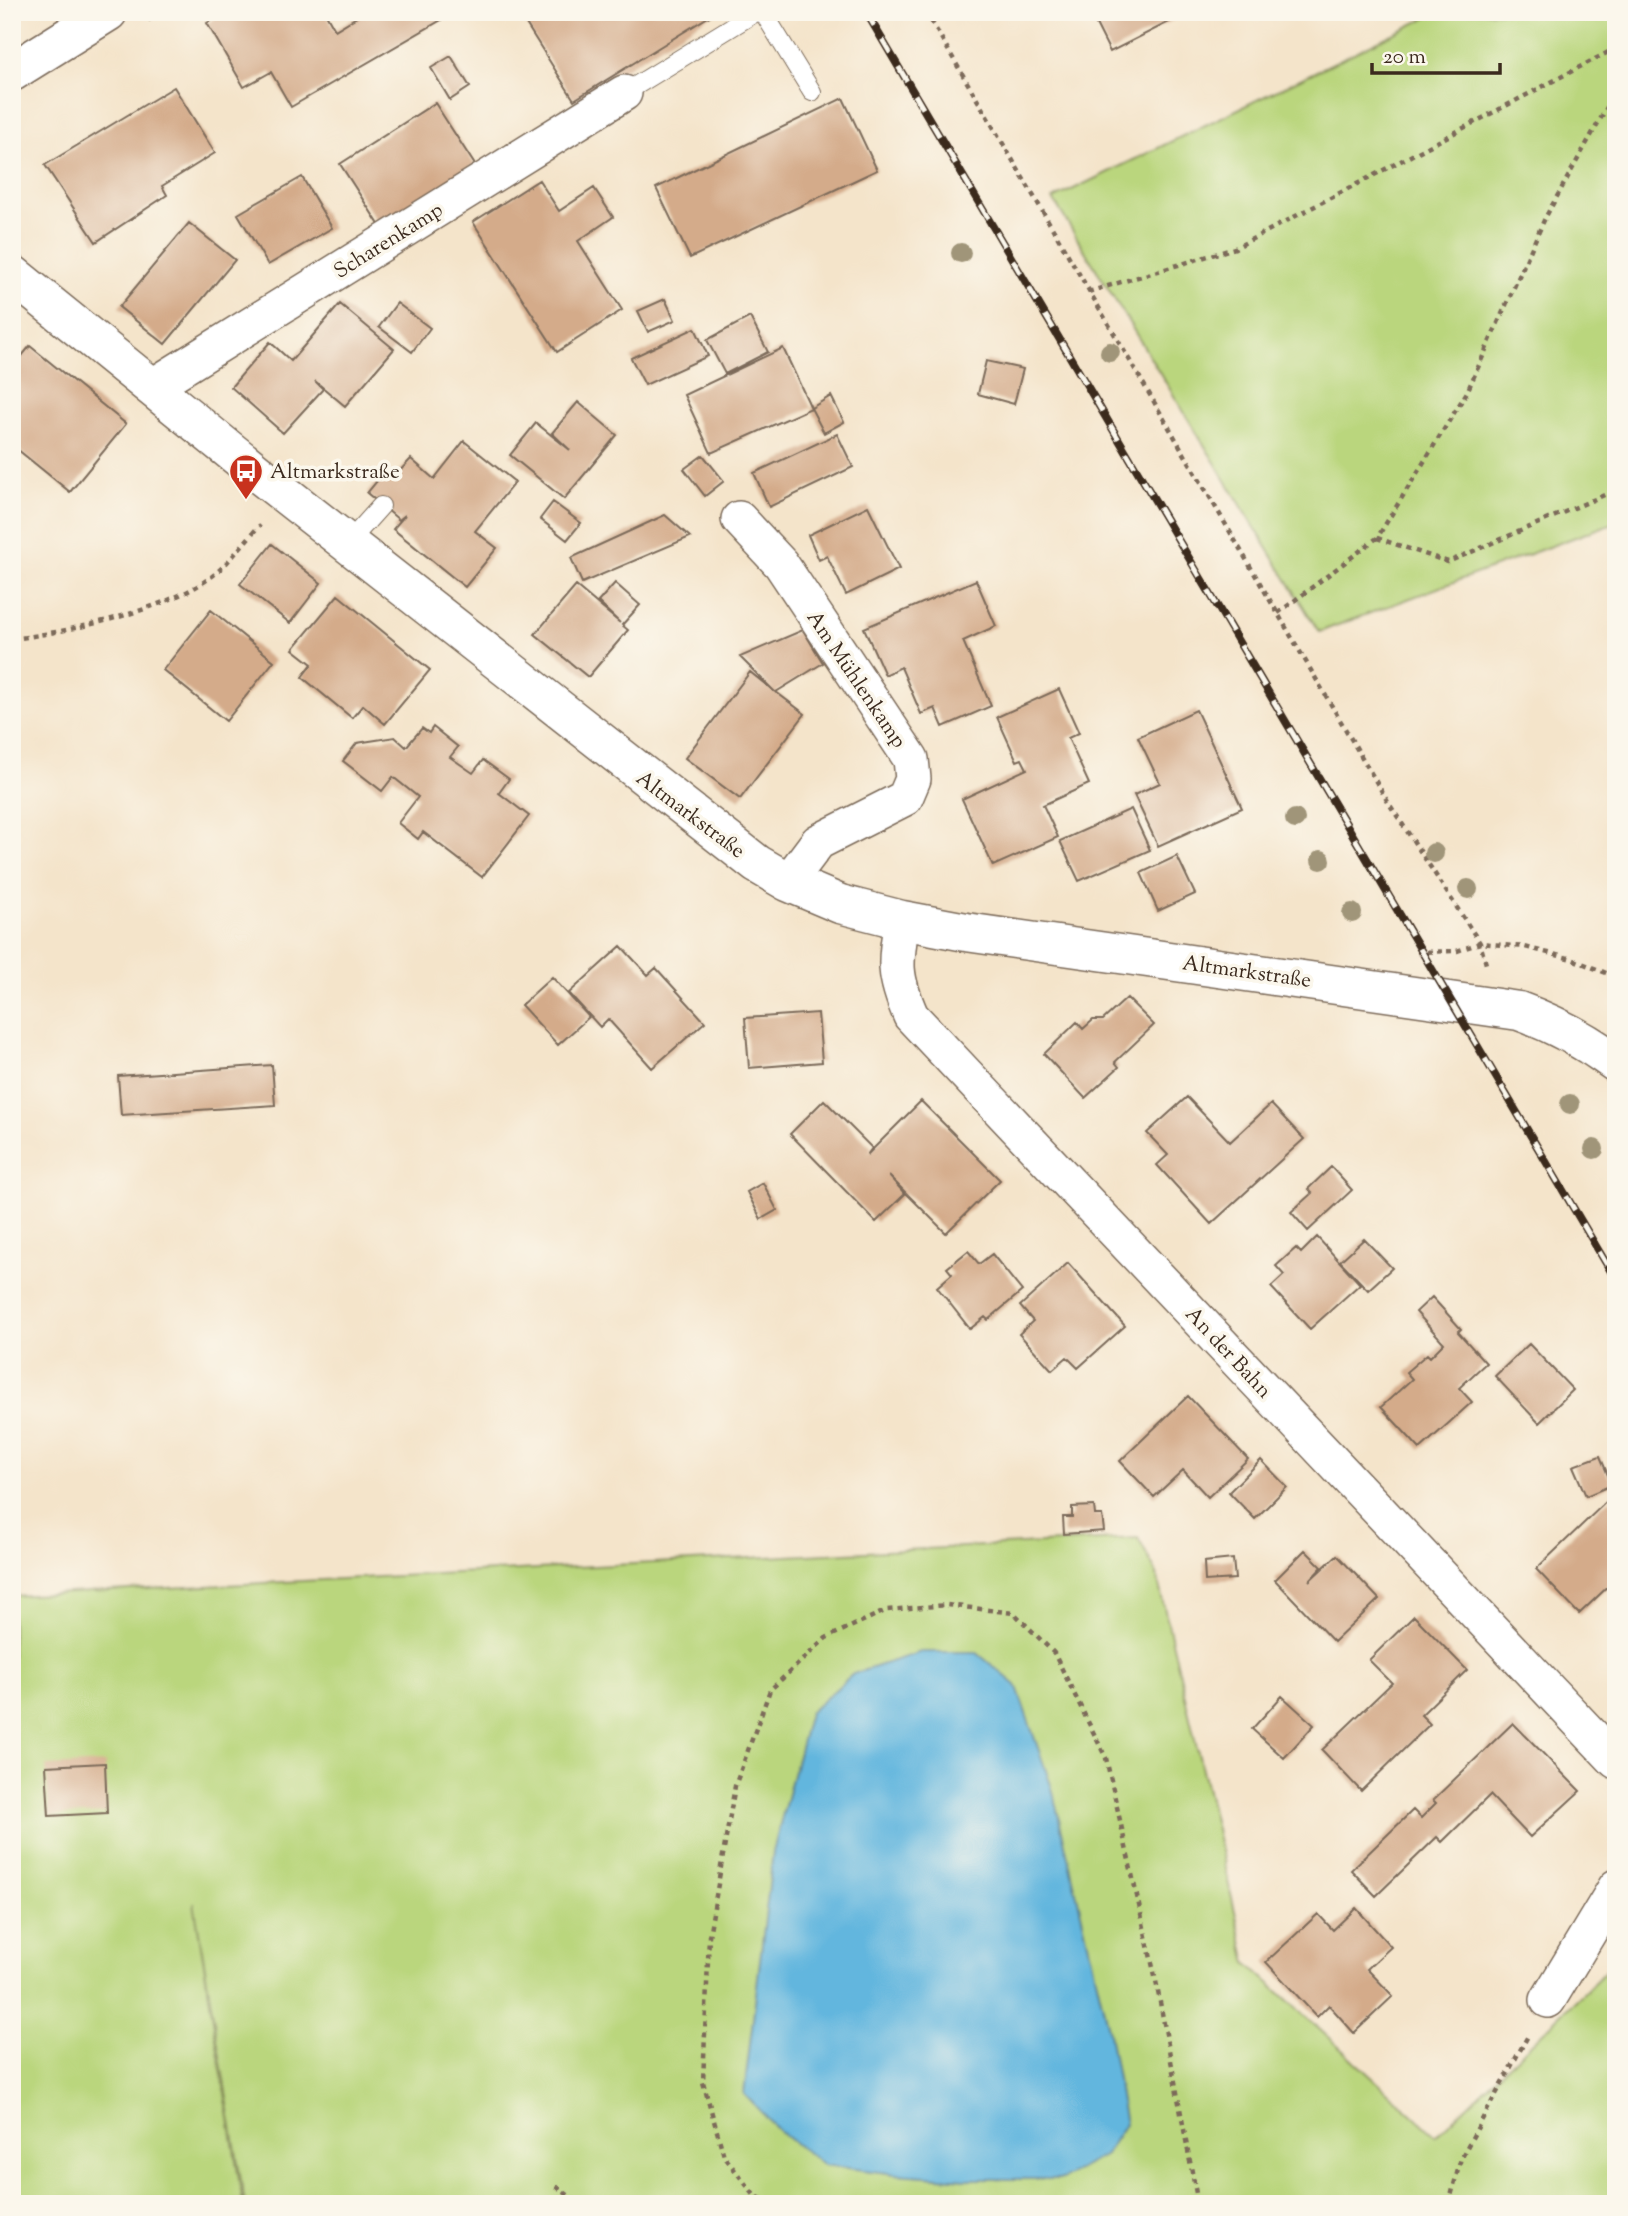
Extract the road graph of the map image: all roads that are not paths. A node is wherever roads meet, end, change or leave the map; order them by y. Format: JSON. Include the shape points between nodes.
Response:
{"nodes":[{"id":1,"x":108,"y":12,"type":"edge"},
{"id":2,"x":757,"y":12,"type":"edge"},
{"id":3,"x":763,"y":12,"type":"edge"},
{"id":4,"x":12,"y":72,"type":"edge"},
{"id":5,"x":812,"y":92,"type":"dead end"},
{"id":6,"x":624,"y":93,"type":"joint"},
{"id":7,"x":12,"y":274,"type":"edge"},
{"id":8,"x":153,"y":386,"type":"junction"},
{"id":9,"x":381,"y":506,"type":"dead end"},
{"id":10,"x":738,"y":519,"type":"dead end"},
{"id":11,"x":347,"y":544,"type":"junction"},
{"id":12,"x":788,"y":881,"type":"junction"},
{"id":13,"x":902,"y":920,"type":"junction"},
{"id":14,"x":1616,"y":1063,"type":"edge"},
{"id":15,"x":1616,"y":1761,"type":"edge"},
{"id":16,"x":1616,"y":1887,"type":"edge"},
{"id":17,"x":1548,"y":2000,"type":"road end"}],
"edges":[{"from":1,"to":4,"type":"main road"},
{"from":2,"to":6,"type":"lane"},
{"from":3,"to":5,"type":"lane"},
{"from":6,"to":8,"type":"street","name":"Scharenkamp"},
{"from":7,"to":8,"type":"main road","name":"Altmarkstraße"},
{"from":8,"to":11,"type":"main road","name":"Altmarkstraße"},
{"from":9,"to":11,"type":"lane"},
{"from":10,"to":12,"type":"street","name":"Am Mühlenkamp","via":[[781,564],[911,759],[914,779],[905,798],[818,842]]},
{"from":11,"to":12,"type":"main road","name":"Altmarkstraße","via":[[704,825]]},
{"from":12,"to":13,"type":"main road","name":"Altmarkstraße","via":[[840,904]]},
{"from":13,"to":14,"type":"main road","name":"Altmarkstraße","via":[[1519,1011],[1556,1024]]},
{"from":13,"to":15,"type":"street","name":"An der Bahn","via":[[894,964],[911,1016]]},
{"from":16,"to":17,"type":"street"}]}
